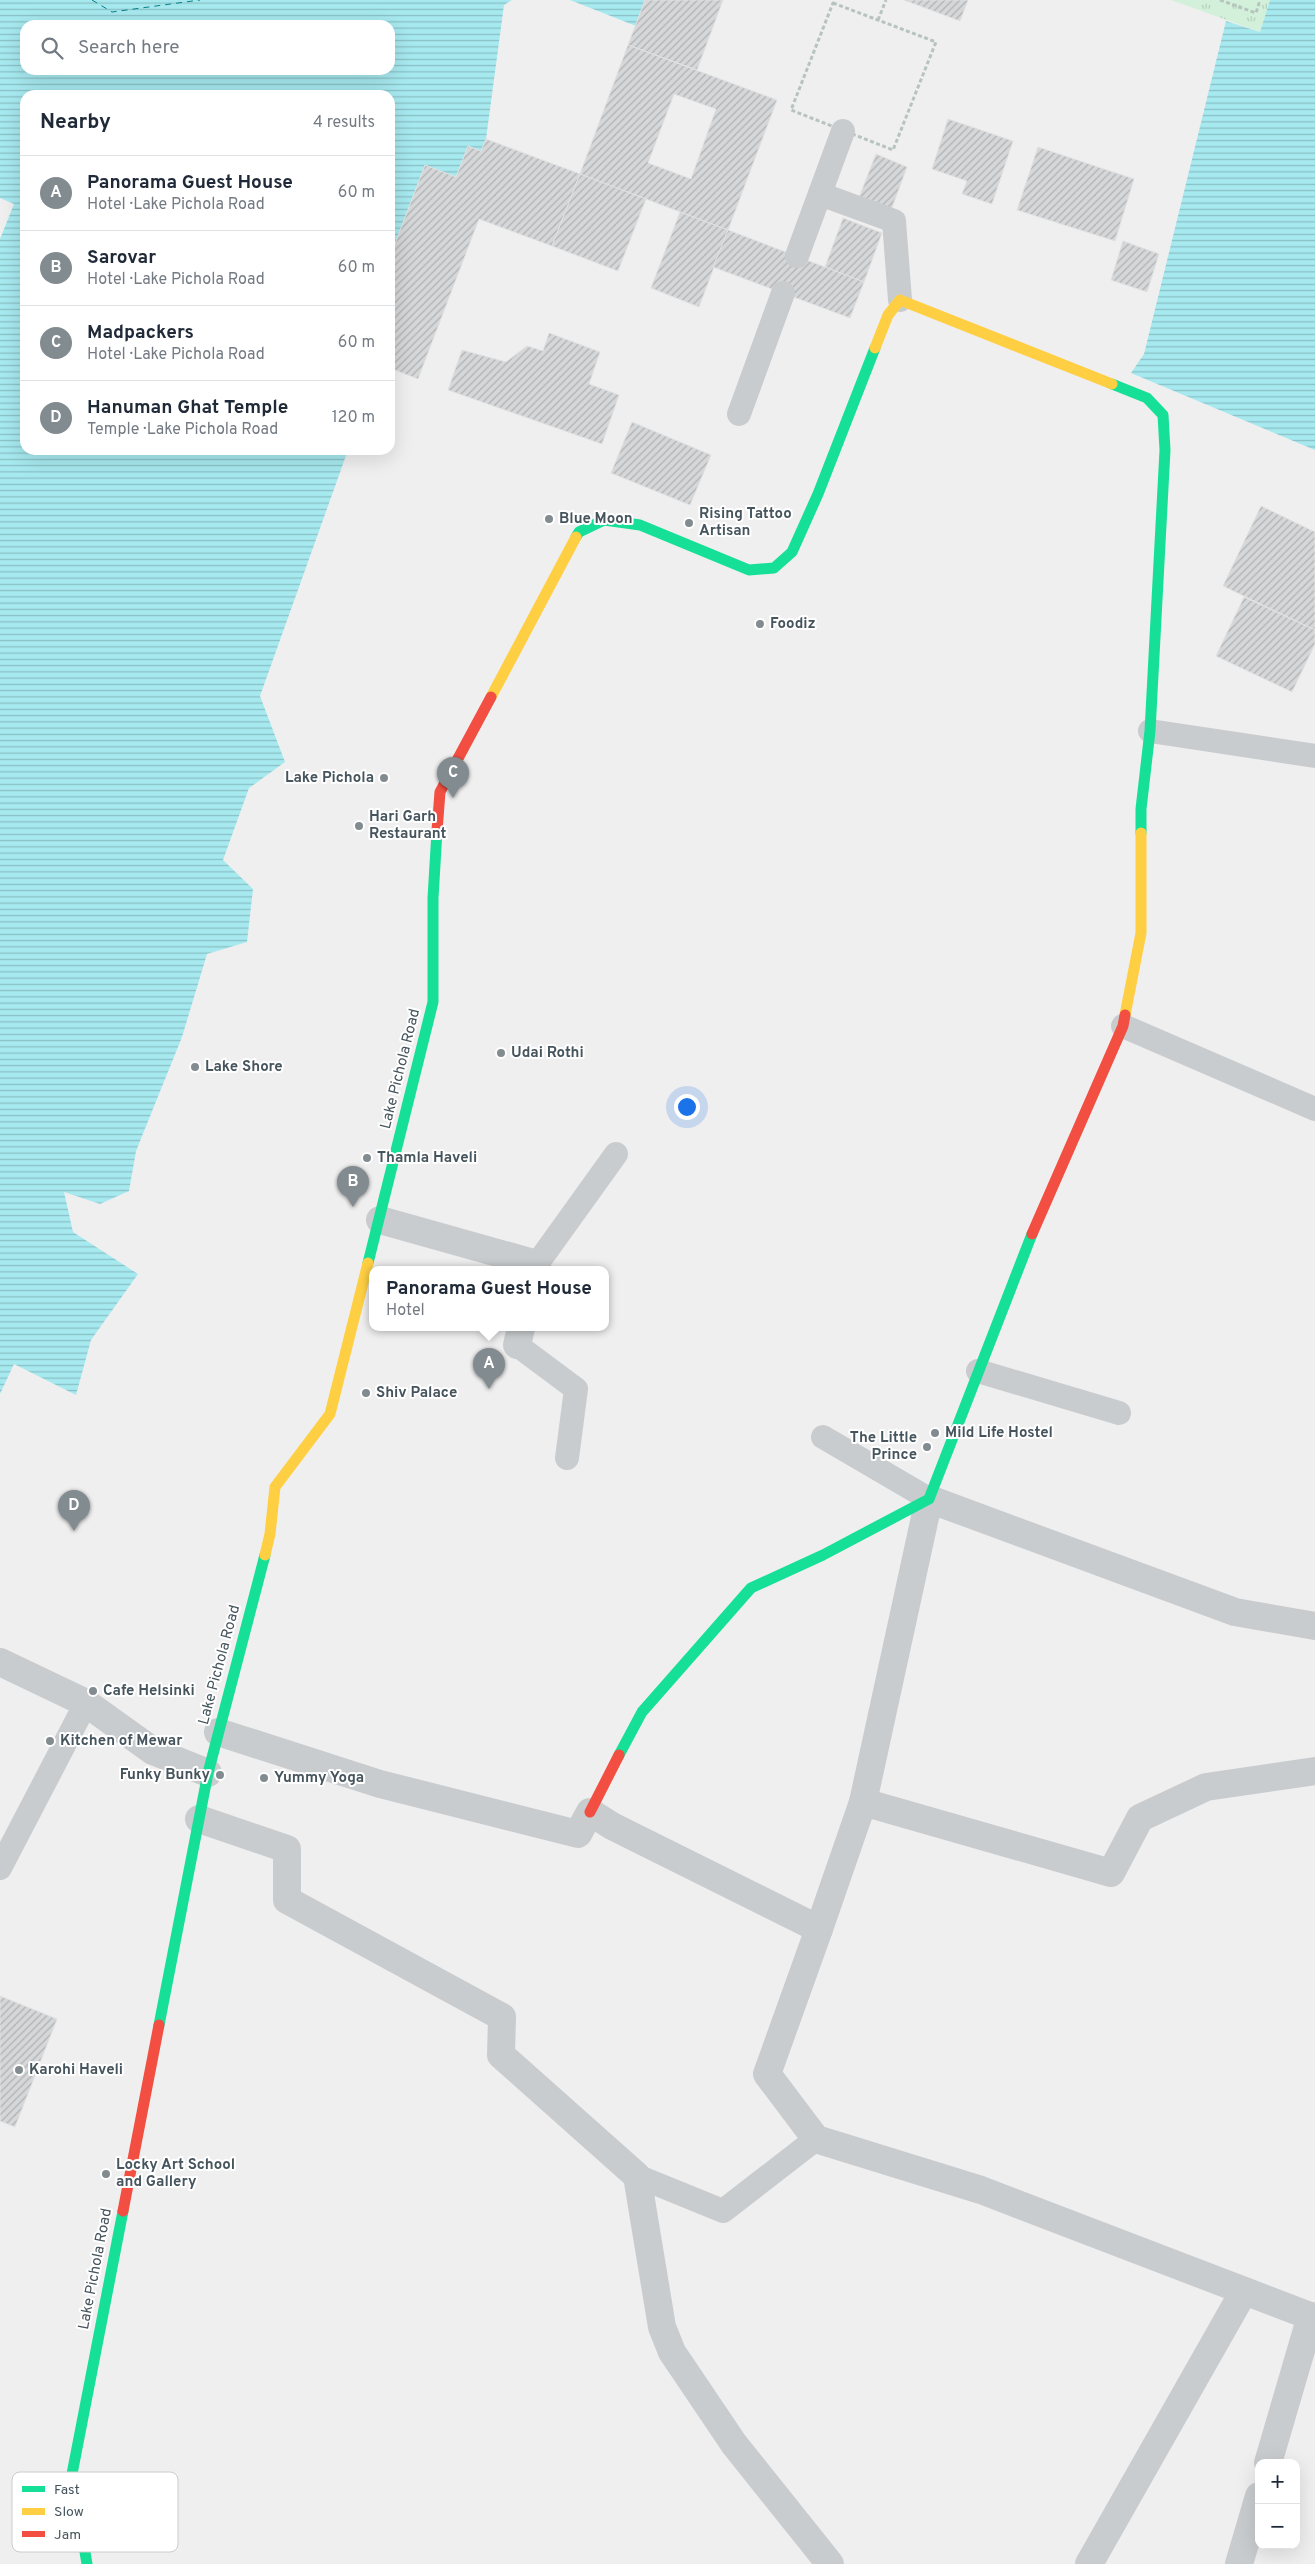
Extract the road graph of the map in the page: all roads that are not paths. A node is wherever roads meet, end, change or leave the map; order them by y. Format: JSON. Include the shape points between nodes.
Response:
{"nodes":[{"id":1,"x":843,"y":131,"type":"road end"},
{"id":2,"x":820,"y":194,"type":"junction"},
{"id":3,"x":797,"y":256,"type":"dead end"},
{"id":4,"x":783,"y":293,"type":"dead end"},
{"id":5,"x":900,"y":300,"type":"junction"},
{"id":6,"x":739,"y":414,"type":"dead end"},
{"id":7,"x":1150,"y":731,"type":"junction"},
{"id":8,"x":1315,"y":756,"type":"edge"},
{"id":9,"x":1123,"y":1026,"type":"junction"},
{"id":10,"x":1315,"y":1109,"type":"edge"},
{"id":11,"x":616,"y":1154,"type":"dead end"},
{"id":12,"x":380,"y":1220,"type":"junction"},
{"id":13,"x":533,"y":1266,"type":"edge"},
{"id":14,"x":537,"y":1266,"type":"edge"},
{"id":15,"x":519,"y":1336,"type":"edge"},
{"id":16,"x":978,"y":1372,"type":"junction"},
{"id":17,"x":1119,"y":1413,"type":"dead end"},
{"id":18,"x":823,"y":1437,"type":"dead end"},
{"id":19,"x":567,"y":1458,"type":"dead end"},
{"id":20,"x":929,"y":1499,"type":"junction"},
{"id":21,"x":1315,"y":1626,"type":"edge"},
{"id":22,"x":0,"y":1662,"type":"edge"},
{"id":23,"x":86,"y":1704,"type":"junction"},
{"id":24,"x":218,"y":1732,"type":"junction"},
{"id":25,"x":1315,"y":1770,"type":"edge"},
{"id":26,"x":208,"y":1773,"type":"junction"},
{"id":27,"x":863,"y":1802,"type":"junction"},
{"id":28,"x":590,"y":1812,"type":"junction"},
{"id":29,"x":199,"y":1819,"type":"junction"},
{"id":30,"x":0,"y":1868,"type":"edge"},
{"id":31,"x":819,"y":1928,"type":"junction"},
{"id":32,"x":816,"y":2139,"type":"junction"},
{"id":33,"x":637,"y":2176,"type":"junction"},
{"id":34,"x":1244,"y":2291,"type":"junction"},
{"id":35,"x":1313,"y":2317,"type":"edge"},
{"id":36,"x":1269,"y":2459,"type":"edge"},
{"id":37,"x":72,"y":2472,"type":"edge"},
{"id":38,"x":1257,"y":2504,"type":"edge"},
{"id":39,"x":830,"y":2564,"type":"edge"},
{"id":40,"x":1089,"y":2564,"type":"edge"},
{"id":41,"x":1239,"y":2564,"type":"edge"}],
"edges":[{"from":1,"to":2,"type":"lane"},
{"from":2,"to":3,"type":"lane"},
{"from":2,"to":5,"type":"lane","via":[[894,221]]},
{"from":4,"to":6,"type":"lane"},
{"from":5,"to":7,"type":"street","via":[[1147,398],[1162,414],[1165,450]]},
{"from":5,"to":12,"type":"street","name":"Lake Pichola Road","via":[[888,315],[792,552],[774,568],[749,570],[640,525],[604,520],[580,532],[440,792],[433,898],[433,1002]]},
{"from":7,"to":8,"type":"lane"},
{"from":7,"to":9,"type":"street","via":[[1141,809],[1141,933]]},
{"from":9,"to":10,"type":"lane"},
{"from":9,"to":16,"type":"street","via":[[1044,1202]]},
{"from":11,"to":14,"type":"lane"},
{"from":12,"to":13,"type":"street"},
{"from":12,"to":24,"type":"street","name":"Lake Pichola Road","via":[[330,1414],[275,1487],[270,1534]]},
{"from":15,"to":19,"type":"lane","via":[[576,1389]]},
{"from":16,"to":17,"type":"lane"},
{"from":16,"to":20,"type":"street"},
{"from":18,"to":20,"type":"lane"},
{"from":20,"to":21,"type":"street","via":[[1235,1612]]},
{"from":20,"to":27,"type":"street"},
{"from":20,"to":28,"type":"street","via":[[823,1555],[751,1588],[642,1712]]},
{"from":22,"to":23,"type":"street"},
{"from":23,"to":26,"type":"street","via":[[153,1751]]},
{"from":23,"to":30,"type":"lane"},
{"from":24,"to":26,"type":"street","name":"Lake Pichola Road"},
{"from":24,"to":28,"type":"street","via":[[380,1784],[578,1834]]},
{"from":25,"to":27,"type":"street","via":[[1206,1787],[1140,1818],[1111,1873]]},
{"from":26,"to":29,"type":"street","name":"Lake Pichola Road"},
{"from":27,"to":31,"type":"street"},
{"from":28,"to":31,"type":"street","via":[[612,1826]]},
{"from":29,"to":33,"type":"street","via":[[287,1849],[287,1900],[502,2017],[501,2054]]},
{"from":29,"to":37,"type":"street","name":"Lake Pichola Road"},
{"from":31,"to":32,"type":"street","via":[[767,2074]]},
{"from":32,"to":33,"type":"lane","via":[[723,2211]]},
{"from":32,"to":34,"type":"street","via":[[981,2190]]},
{"from":33,"to":39,"type":"street","via":[[662,2327],[672,2352],[734,2444]]},
{"from":34,"to":35,"type":"street"},
{"from":34,"to":40,"type":"street"},
{"from":35,"to":36,"type":"street"},
{"from":38,"to":41,"type":"street"}]}
